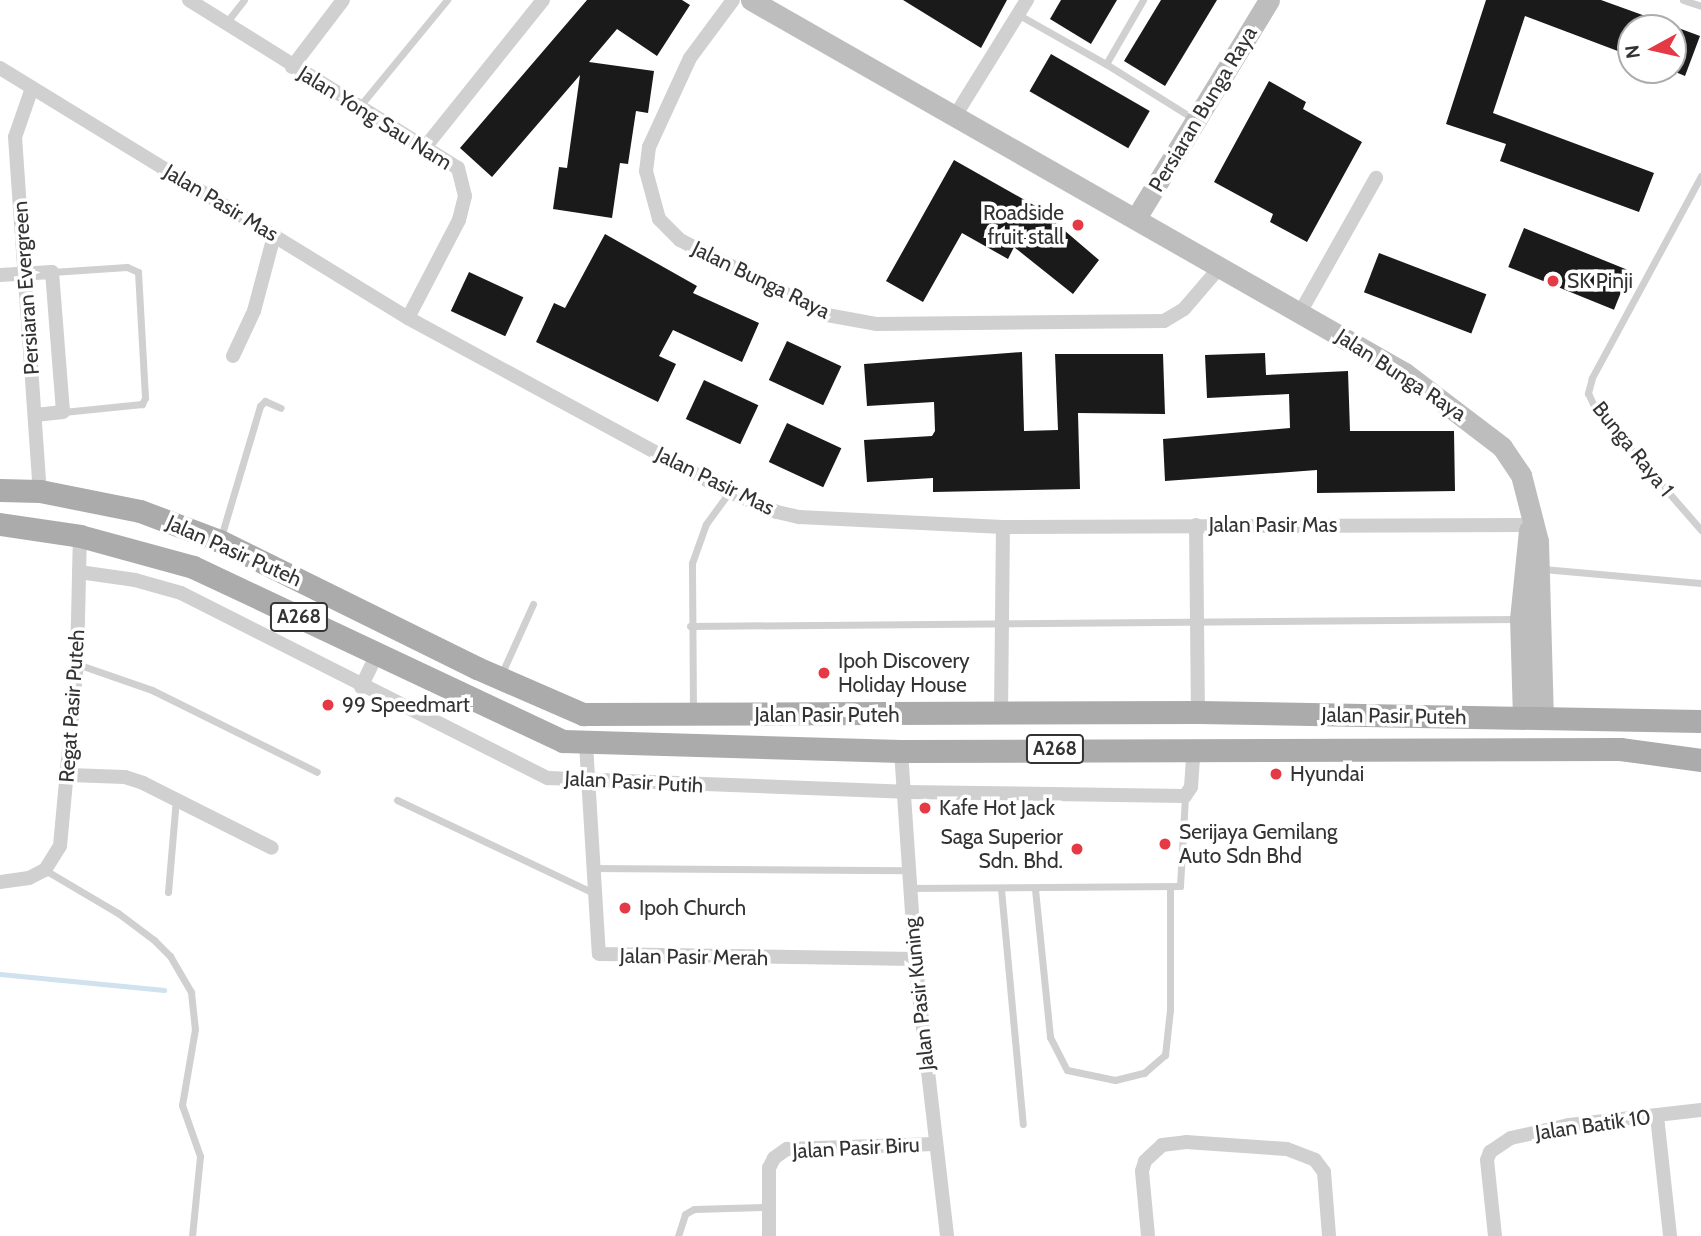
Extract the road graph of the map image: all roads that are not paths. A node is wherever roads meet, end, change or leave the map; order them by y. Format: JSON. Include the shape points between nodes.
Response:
{"nodes":[{"id":1,"x":189,"y":0,"type":"edge"},
{"id":2,"x":244,"y":0,"type":"edge"},
{"id":3,"x":343,"y":0,"type":"edge"},
{"id":4,"x":447,"y":0,"type":"edge"},
{"id":5,"x":543,"y":0,"type":"edge"},
{"id":6,"x":733,"y":0,"type":"edge"},
{"id":7,"x":751,"y":0,"type":"edge"},
{"id":8,"x":1027,"y":0,"type":"edge"},
{"id":9,"x":1143,"y":0,"type":"edge"},
{"id":10,"x":1269,"y":0,"type":"edge"},
{"id":11,"x":1683,"y":0,"type":"edge"},
{"id":12,"x":1701,"y":6,"type":"edge"},
{"id":13,"x":1018,"y":15,"type":"junction"},
{"id":14,"x":226,"y":23,"type":"junction"},
{"id":15,"x":1106,"y":64,"type":"junction"},
{"id":16,"x":292,"y":67,"type":"junction"},
{"id":17,"x":0,"y":68,"type":"edge"},
{"id":18,"x":32,"y":88,"type":"junction"},
{"id":19,"x":359,"y":108,"type":"junction"},
{"id":20,"x":955,"y":117,"type":"junction"},
{"id":21,"x":1198,"y":122,"type":"junction"},
{"id":22,"x":426,"y":146,"type":"junction"},
{"id":23,"x":1701,"y":176,"type":"edge"},
{"id":24,"x":1376,"y":178,"type":"dead end"},
{"id":25,"x":1136,"y":218,"type":"junction"},
{"id":26,"x":274,"y":236,"type":"junction"},
{"id":27,"x":1220,"y":267,"type":"junction"},
{"id":28,"x":52,"y":272,"type":"junction"},
{"id":29,"x":25,"y":274,"type":"junction"},
{"id":30,"x":0,"y":275,"type":"edge"},
{"id":31,"x":1301,"y":311,"type":"junction"},
{"id":32,"x":408,"y":318,"type":"junction"},
{"id":33,"x":233,"y":356,"type":"dead end"},
{"id":34,"x":281,"y":408,"type":"dead end"},
{"id":35,"x":63,"y":412,"type":"junction"},
{"id":36,"x":35,"y":415,"type":"junction"},
{"id":37,"x":0,"y":490,"type":"edge"},
{"id":38,"x":40,"y":491,"type":"junction"},
{"id":39,"x":729,"y":492,"type":"junction"},
{"id":40,"x":0,"y":524,"type":"edge"},
{"id":41,"x":1196,"y":525,"type":"junction"},
{"id":42,"x":1532,"y":525,"type":"junction"},
{"id":43,"x":1003,"y":527,"type":"junction"},
{"id":44,"x":1701,"y":530,"type":"edge"},
{"id":45,"x":80,"y":536,"type":"junction"},
{"id":46,"x":220,"y":541,"type":"junction"},
{"id":47,"x":1540,"y":569,"type":"junction"},
{"id":48,"x":79,"y":572,"type":"junction"},
{"id":49,"x":1701,"y":583,"type":"edge"},
{"id":50,"x":533,"y":604,"type":"dead end"},
{"id":51,"x":1520,"y":619,"type":"junction"},
{"id":52,"x":1198,"y":623,"type":"junction"},
{"id":53,"x":999,"y":625,"type":"junction"},
{"id":54,"x":690,"y":626,"type":"junction"},
{"id":55,"x":377,"y":654,"type":"junction"},
{"id":56,"x":78,"y":664,"type":"junction"},
{"id":57,"x":477,"y":668,"type":"junction"},
{"id":58,"x":500,"y":679,"type":"junction"},
{"id":59,"x":361,"y":687,"type":"junction"},
{"id":60,"x":1198,"y":712,"type":"junction"},
{"id":61,"x":1001,"y":714,"type":"junction"},
{"id":62,"x":693,"y":716,"type":"junction"},
{"id":63,"x":1644,"y":719,"type":"junction"},
{"id":64,"x":1534,"y":721,"type":"junction"},
{"id":65,"x":1701,"y":721,"type":"edge"},
{"id":66,"x":1701,"y":737,"type":"edge"},
{"id":67,"x":586,"y":744,"type":"junction"},
{"id":68,"x":1194,"y":748,"type":"junction"},
{"id":69,"x":1620,"y":749,"type":"junction"},
{"id":70,"x":1524,"y":750,"type":"junction"},
{"id":71,"x":901,"y":751,"type":"junction"},
{"id":72,"x":1701,"y":760,"type":"edge"},
{"id":73,"x":317,"y":772,"type":"dead end"},
{"id":74,"x":69,"y":775,"type":"junction"},
{"id":75,"x":587,"y":780,"type":"junction"},
{"id":76,"x":905,"y":792,"type":"junction"},
{"id":77,"x":1185,"y":796,"type":"junction"},
{"id":78,"x":177,"y":798,"type":"junction"},
{"id":79,"x":397,"y":800,"type":"dead end"},
{"id":80,"x":272,"y":848,"type":"dead end"},
{"id":81,"x":591,"y":869,"type":"junction"},
{"id":82,"x":45,"y":870,"type":"junction"},
{"id":83,"x":907,"y":870,"type":"junction"},
{"id":84,"x":0,"y":882,"type":"edge"},
{"id":85,"x":1170,"y":887,"type":"junction"},
{"id":86,"x":909,"y":888,"type":"junction"},
{"id":87,"x":1001,"y":889,"type":"junction"},
{"id":88,"x":1035,"y":889,"type":"junction"},
{"id":89,"x":167,"y":892,"type":"dead end"},
{"id":90,"x":592,"y":892,"type":"junction"},
{"id":91,"x":915,"y":959,"type":"junction"},
{"id":92,"x":1701,"y":1110,"type":"edge"},
{"id":93,"x":1657,"y":1116,"type":"junction"},
{"id":94,"x":1023,"y":1124,"type":"dead end"},
{"id":95,"x":935,"y":1144,"type":"junction"},
{"id":96,"x":767,"y":1207,"type":"junction"},
{"id":97,"x":192,"y":1236,"type":"edge"},
{"id":98,"x":678,"y":1236,"type":"edge"},
{"id":99,"x":769,"y":1236,"type":"edge"},
{"id":100,"x":947,"y":1236,"type":"edge"},
{"id":101,"x":1148,"y":1236,"type":"edge"},
{"id":102,"x":1329,"y":1236,"type":"edge"},
{"id":103,"x":1496,"y":1236,"type":"edge"},
{"id":104,"x":1670,"y":1236,"type":"edge"}],
"edges":[{"from":1,"to":14,"type":"street","name":"Jalan Yong Sau Nam"},
{"from":2,"to":14,"type":"lane"},
{"from":3,"to":16,"type":"street"},
{"from":4,"to":19,"type":"lane"},
{"from":5,"to":22,"type":"street"},
{"from":6,"to":27,"type":"street","name":"Jalan Bunga Raya","via":[[690,58],[649,147],[646,171],[656,211],[680,240],[827,316],[877,324],[1164,321],[1184,309]]},
{"from":7,"to":20,"type":"main road","name":"Jalan Bunga Raya"},
{"from":8,"to":13,"type":"street"},
{"from":9,"to":15,"type":"lane"},
{"from":10,"to":21,"type":"main road","name":"Persiaran Bunga Raya"},
{"from":11,"to":12,"type":"lane"},
{"from":13,"to":15,"type":"lane"},
{"from":13,"to":20,"type":"street"},
{"from":14,"to":16,"type":"street","name":"Jalan Yong Sau Nam"},
{"from":15,"to":21,"type":"lane"},
{"from":16,"to":19,"type":"street","name":"Jalan Yong Sau Nam"},
{"from":17,"to":18,"type":"street","name":"Jalan Pasir Mas"},
{"from":18,"to":26,"type":"street","name":"Jalan Pasir Mas"},
{"from":18,"to":29,"type":"street","name":"Persiaran Evergreen","via":[[15,137]]},
{"from":19,"to":22,"type":"street","name":"Jalan Yong Sau Nam"},
{"from":20,"to":25,"type":"main road","name":"Jalan Bunga Raya"},
{"from":21,"to":25,"type":"main road","name":"Persiaran Bunga Raya"},
{"from":22,"to":32,"type":"street","name":"Jalan Yong Sau Nam","via":[[458,167],[465,196],[459,220]]},
{"from":23,"to":44,"type":"lane","name":"Bunga Raya 1","via":[[1588,393],[1595,408]]},
{"from":24,"to":31,"type":"street"},
{"from":25,"to":27,"type":"main road","name":"Jalan Bunga Raya"},
{"from":26,"to":32,"type":"street","name":"Jalan Pasir Mas"},
{"from":26,"to":33,"type":"street","via":[[254,311]]},
{"from":27,"to":31,"type":"main road","name":"Jalan Bunga Raya"},
{"from":28,"to":29,"type":"street"},
{"from":28,"to":35,"type":"street"},
{"from":28,"to":35,"type":"lane","via":[[127,267],[138,272],[142,404]]},
{"from":29,"to":30,"type":"street"},
{"from":29,"to":36,"type":"street","name":"Persiaran Evergreen"},
{"from":31,"to":42,"type":"main road","name":"Jalan Bunga Raya","via":[[1405,373],[1502,447],[1521,475]]},
{"from":32,"to":39,"type":"street","name":"Jalan Pasir Mas"},
{"from":34,"to":46,"type":"lane","via":[[265,401],[260,406]]},
{"from":35,"to":36,"type":"street"},
{"from":36,"to":38,"type":"street","name":"Persiaran Evergreen"},
{"from":37,"to":38,"type":"main road","name":"Jalan Pasir Puteh","number":"A268"},
{"from":38,"to":46,"type":"main road","name":"Jalan Pasir Puteh","number":"A268","via":[[140,511]]},
{"from":39,"to":43,"type":"street","name":"Jalan Pasir Mas","via":[[799,517]]},
{"from":39,"to":54,"type":"lane","via":[[696,543]]},
{"from":40,"to":45,"type":"main road","name":"Jalan Pasir Puteh","number":"A268"},
{"from":41,"to":42,"type":"street","name":"Jalan Pasir Mas"},
{"from":41,"to":43,"type":"street","name":"Jalan Pasir Mas"},
{"from":41,"to":52,"type":"street"},
{"from":42,"to":47,"type":"main road","name":"Jalan Bunga Raya"},
{"from":42,"to":51,"type":"main road","name":"Jalan Bunga Raya","via":[[1525,537]]},
{"from":43,"to":53,"type":"street"},
{"from":45,"to":48,"type":"street","name":"Regat Pasir Puteh"},
{"from":45,"to":55,"type":"main road","name":"Jalan Pasir Puteh","number":"A268","via":[[193,567]]},
{"from":46,"to":57,"type":"main road","name":"Jalan Pasir Puteh","number":"A268"},
{"from":47,"to":49,"type":"lane"},
{"from":47,"to":64,"type":"main road","name":"Jalan Bunga Raya"},
{"from":48,"to":56,"type":"street","name":"Regat Pasir Puteh"},
{"from":48,"to":59,"type":"street","name":"Jalan Pasir Putih","via":[[181,593]]},
{"from":50,"to":58,"type":"lane"},
{"from":51,"to":52,"type":"lane"},
{"from":51,"to":64,"type":"main road","name":"Jalan Bunga Raya"},
{"from":52,"to":53,"type":"lane"},
{"from":52,"to":60,"type":"street"},
{"from":53,"to":54,"type":"lane"},
{"from":53,"to":61,"type":"street"},
{"from":54,"to":62,"type":"lane"},
{"from":55,"to":59,"type":"street"},
{"from":55,"to":67,"type":"main road","name":"Jalan Pasir Puteh","number":"A268","via":[[548,736]]},
{"from":56,"to":73,"type":"lane","via":[[152,690]]},
{"from":56,"to":74,"type":"street","name":"Regat Pasir Puteh"},
{"from":57,"to":58,"type":"main road","name":"Jalan Pasir Puteh","number":"A268"},
{"from":57,"to":67,"type":"main road","via":[[490,689],[577,727]]},
{"from":58,"to":62,"type":"main road","name":"Jalan Pasir Puteh","number":"A268","via":[[583,714]]},
{"from":59,"to":75,"type":"street","name":"Jalan Pasir Putih","via":[[548,778]]},
{"from":60,"to":61,"type":"main road","name":"Jalan Pasir Puteh","number":"A268"},
{"from":60,"to":64,"type":"main road","name":"Jalan Pasir Puteh","number":"A268"},
{"from":61,"to":62,"type":"main road","name":"Jalan Pasir Puteh","number":"A268"},
{"from":63,"to":64,"type":"main road","name":"Jalan Pasir Puteh","number":"A268"},
{"from":63,"to":65,"type":"main road","name":"Jalan Pasir Puteh","number":"A268"},
{"from":63,"to":66,"type":"main road"},
{"from":64,"to":69,"type":"main road","via":[[1551,737]]},
{"from":64,"to":70,"type":"main road"},
{"from":67,"to":71,"type":"main road","name":"Jalan Pasir Puteh","number":"A268"},
{"from":67,"to":75,"type":"street","name":"Jalan Pasir Merah"},
{"from":68,"to":70,"type":"main road","name":"Jalan Pasir Puteh","number":"A268"},
{"from":68,"to":71,"type":"main road","name":"Jalan Pasir Puteh","number":"A268"},
{"from":68,"to":77,"type":"street","via":[[1191,787]]},
{"from":69,"to":70,"type":"main road","name":"Jalan Pasir Puteh","number":"A268"},
{"from":69,"to":72,"type":"main road","name":"Jalan Pasir Puteh","number":"A268"},
{"from":71,"to":76,"type":"street","name":"Jalan Pasir Kuning"},
{"from":74,"to":78,"type":"street","via":[[125,777]]},
{"from":74,"to":82,"type":"street","name":"Regat Pasir Puteh","via":[[60,846]]},
{"from":75,"to":76,"type":"street","name":"Jalan Pasir Putih"},
{"from":75,"to":81,"type":"street","name":"Jalan Pasir Merah"},
{"from":76,"to":77,"type":"street","name":"Jalan Pasir Putih"},
{"from":76,"to":83,"type":"street","name":"Jalan Pasir Kuning"},
{"from":77,"to":85,"type":"lane","via":[[1180,886]]},
{"from":78,"to":80,"type":"street"},
{"from":78,"to":89,"type":"lane"},
{"from":79,"to":90,"type":"lane"},
{"from":81,"to":83,"type":"lane"},
{"from":81,"to":90,"type":"street","name":"Jalan Pasir Merah"},
{"from":82,"to":84,"type":"street","via":[[29,878]]},
{"from":82,"to":97,"type":"lane","via":[[118,913],[153,940],[170,956],[191,992],[195,1029],[182,1105],[200,1156]]},
{"from":83,"to":86,"type":"street","name":"Jalan Pasir Kuning"},
{"from":85,"to":88,"type":"lane"},
{"from":85,"to":88,"type":"lane","via":[[1171,1010],[1165,1055],[1144,1073],[1115,1080],[1067,1070],[1050,1037]]},
{"from":86,"to":87,"type":"lane"},
{"from":86,"to":91,"type":"street","name":"Jalan Pasir Kuning"},
{"from":87,"to":88,"type":"lane"},
{"from":87,"to":94,"type":"lane"},
{"from":90,"to":91,"type":"street","name":"Jalan Pasir Merah","via":[[597,947],[606,956]]},
{"from":91,"to":95,"type":"street","name":"Jalan Pasir Kuning"},
{"from":92,"to":93,"type":"street","name":"Jalan Batik 10"},
{"from":93,"to":103,"type":"street","name":"Jalan Batik 10","via":[[1569,1125],[1511,1138],[1490,1152],[1487,1160]]},
{"from":93,"to":104,"type":"street"},
{"from":95,"to":96,"type":"street","name":"Jalan Pasir Biru","via":[[787,1149],[769,1168]]},
{"from":95,"to":100,"type":"street","name":"Jalan Pasir Kuning"},
{"from":96,"to":98,"type":"lane","via":[[694,1209],[685,1214]]},
{"from":96,"to":99,"type":"street","name":"Jalan Pasir Biru"},
{"from":101,"to":102,"type":"street","via":[[1142,1171],[1149,1153],[1162,1145],[1287,1149],[1315,1160],[1324,1172]]}]}
